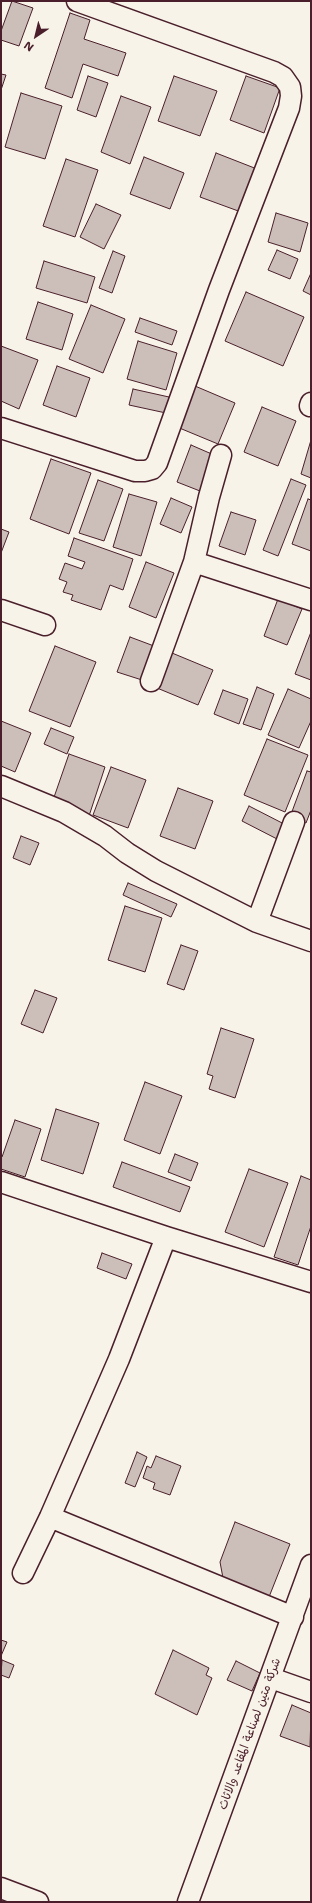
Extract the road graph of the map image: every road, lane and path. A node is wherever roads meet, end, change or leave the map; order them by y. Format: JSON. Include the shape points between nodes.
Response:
{"nodes":[{"id":1,"x":78,"y":1,"type":"edge"},
{"id":2,"x":123,"y":9,"type":"edge"},
{"id":3,"x":1,"y":428,"type":"edge"},
{"id":4,"x":221,"y":455,"type":"dead end"},
{"id":5,"x":194,"y":562,"type":"junction"},
{"id":6,"x":311,"y":600,"type":"edge"},
{"id":7,"x":1,"y":610,"type":"edge"},
{"id":8,"x":45,"y":625,"type":"dead end"},
{"id":9,"x":151,"y":681,"type":"dead end"},
{"id":10,"x":1,"y":786,"type":"edge"},
{"id":11,"x":294,"y":822,"type":"dead end"},
{"id":12,"x":257,"y":922,"type":"junction"},
{"id":13,"x":311,"y":942,"type":"edge"},
{"id":14,"x":1,"y":1182,"type":"edge"},
{"id":15,"x":166,"y":1237,"type":"junction"},
{"id":16,"x":311,"y":1282,"type":"edge"},
{"id":17,"x":50,"y":1517,"type":"junction"},
{"id":18,"x":311,"y":1565,"type":"edge"},
{"id":19,"x":23,"y":1573,"type":"dead end"},
{"id":20,"x":293,"y":1617,"type":"junction"},
{"id":21,"x":270,"y":1678,"type":"junction"},
{"id":22,"x":311,"y":1692,"type":"edge"},
{"id":23,"x":1,"y":1888,"type":"edge"},
{"id":24,"x":38,"y":1902,"type":"edge"},
{"id":25,"x":188,"y":1902,"type":"edge"}],
"edges":[{"from":1,"to":2,"type":"street"},
{"from":2,"to":3,"type":"street","via":[[274,72],[283,77],[290,87],[292,96],[157,463],[152,469],[135,471]]},
{"from":4,"to":5,"type":"street"},
{"from":5,"to":6,"type":"street"},
{"from":5,"to":9,"type":"street"},
{"from":7,"to":8,"type":"street"},
{"from":10,"to":12,"type":"street","via":[[64,812],[156,871]]},
{"from":11,"to":12,"type":"street"},
{"from":12,"to":13,"type":"street"},
{"from":14,"to":15,"type":"street"},
{"from":15,"to":16,"type":"street"},
{"from":15,"to":17,"type":"street","via":[[119,1359]]},
{"from":17,"to":19,"type":"street"},
{"from":17,"to":20,"type":"street"},
{"from":18,"to":20,"type":"street","name":"شركة متين لصناعة المقاعد والاثاث"},
{"from":20,"to":21,"type":"street","name":"شركة متين لصناعة المقاعد والاثاث"},
{"from":21,"to":22,"type":"street"},
{"from":21,"to":25,"type":"street","name":"شركة متين لصناعة المقاعد والاثاث"},
{"from":23,"to":24,"type":"street"}]}
